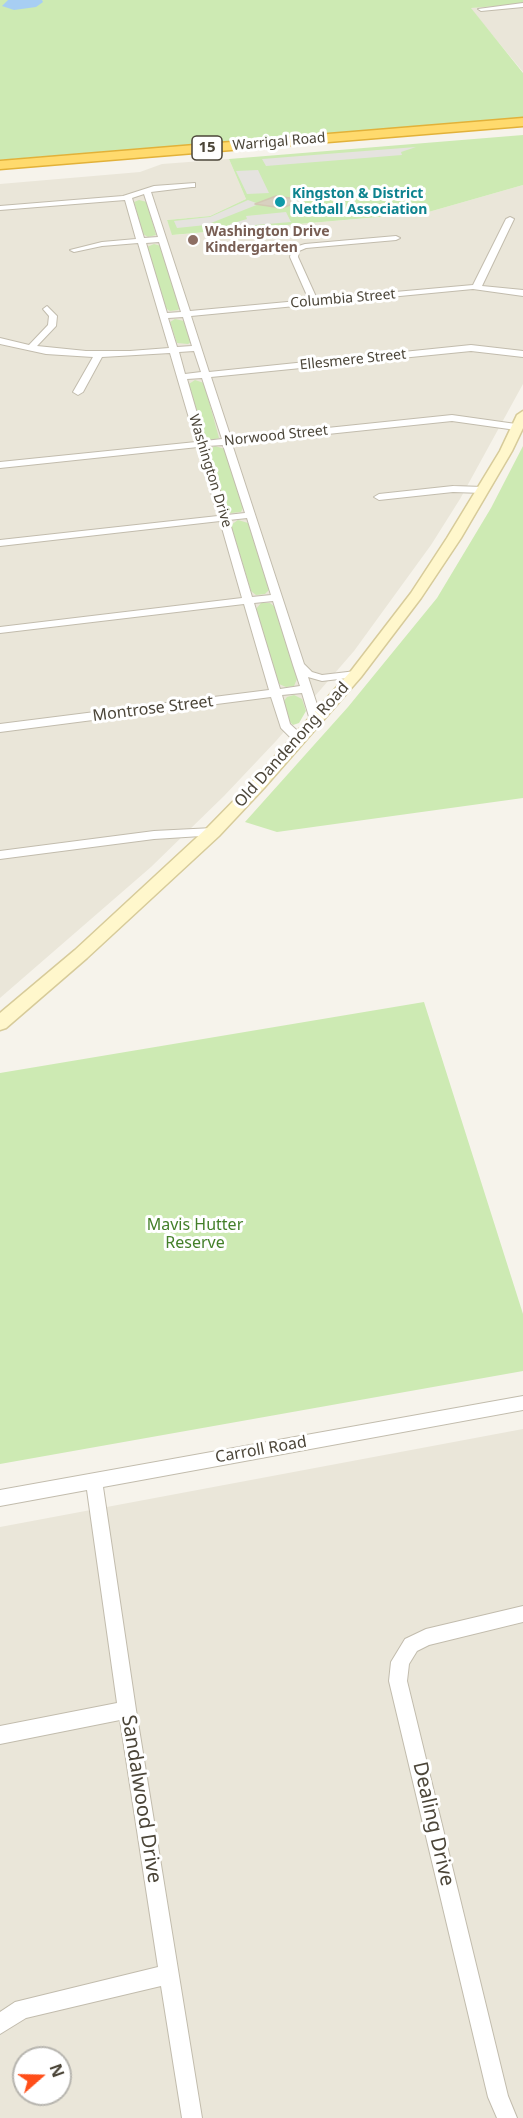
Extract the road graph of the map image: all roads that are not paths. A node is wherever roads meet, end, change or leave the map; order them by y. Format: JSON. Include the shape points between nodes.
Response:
{"nodes":[{"id":1,"x":522,"y":6,"type":"edge"},
{"id":2,"x":481,"y":9,"type":"dead end"},
{"id":3,"x":523,"y":122,"type":"edge"},
{"id":4,"x":523,"y":130,"type":"edge"},
{"id":5,"x":0,"y":165,"type":"edge"},
{"id":6,"x":0,"y":172,"type":"edge"},
{"id":7,"x":192,"y":185,"type":"dead end"},
{"id":8,"x":147,"y":191,"type":"junction"},
{"id":9,"x":131,"y":196,"type":"junction"},
{"id":10,"x":0,"y":208,"type":"edge"},
{"id":11,"x":510,"y":219,"type":"dead end"},
{"id":12,"x":396,"y":238,"type":"dead end"},
{"id":13,"x":163,"y":239,"type":"junction"},
{"id":14,"x":141,"y":241,"type":"junction"},
{"id":15,"x":74,"y":250,"type":"dead end"},
{"id":16,"x":477,"y":287,"type":"junction"},
{"id":17,"x":523,"y":293,"type":"edge"},
{"id":18,"x":314,"y":302,"type":"junction"},
{"id":19,"x":47,"y":309,"type":"dead end"},
{"id":20,"x":187,"y":314,"type":"junction"},
{"id":21,"x":163,"y":316,"type":"junction"},
{"id":22,"x":2,"y":344,"type":"edge"},
{"id":23,"x":31,"y":348,"type":"junction"},
{"id":24,"x":198,"y":348,"type":"junction"},
{"id":25,"x":174,"y":350,"type":"junction"},
{"id":26,"x":523,"y":354,"type":"edge"},
{"id":27,"x":98,"y":355,"type":"junction"},
{"id":28,"x":206,"y":375,"type":"junction"},
{"id":29,"x":182,"y":377,"type":"junction"},
{"id":30,"x":78,"y":392,"type":"dead end"},
{"id":31,"x":520,"y":421,"type":"edge"},
{"id":32,"x":227,"y":441,"type":"junction"},
{"id":33,"x":202,"y":444,"type":"junction"},
{"id":34,"x":0,"y":465,"type":"edge"},
{"id":35,"x":483,"y":490,"type":"junction"},
{"id":36,"x":379,"y":497,"type":"dead end"},
{"id":37,"x":250,"y":515,"type":"junction"},
{"id":38,"x":224,"y":518,"type":"junction"},
{"id":39,"x":0,"y":543,"type":"edge"},
{"id":40,"x":277,"y":597,"type":"junction"},
{"id":41,"x":248,"y":601,"type":"junction"},
{"id":42,"x":0,"y":630,"type":"edge"},
{"id":43,"x":298,"y":665,"type":"junction"},
{"id":44,"x":356,"y":674,"type":"junction"},
{"id":45,"x":306,"y":689,"type":"junction"},
{"id":46,"x":275,"y":693,"type":"junction"},
{"id":47,"x":316,"y":720,"type":"junction"},
{"id":48,"x":0,"y":728,"type":"edge"},
{"id":49,"x":299,"y":739,"type":"junction"},
{"id":50,"x":213,"y":832,"type":"junction"},
{"id":51,"x":0,"y":855,"type":"edge"},
{"id":52,"x":0,"y":1023,"type":"edge"},
{"id":53,"x":523,"y":1403,"type":"edge"},
{"id":54,"x":94,"y":1480,"type":"junction"},
{"id":55,"x":0,"y":1498,"type":"edge"},
{"id":56,"x":523,"y":1614,"type":"edge"},
{"id":57,"x":127,"y":1710,"type":"junction"},
{"id":58,"x":0,"y":1735,"type":"edge"},
{"id":59,"x":169,"y":1974,"type":"junction"},
{"id":60,"x":0,"y":2024,"type":"edge"},
{"id":61,"x":192,"y":2118,"type":"edge"},
{"id":62,"x":507,"y":2118,"type":"edge"}],
"edges":[{"from":1,"to":2,"type":"street"},
{"from":3,"to":5,"type":"highway","name":"Warrigal Road","number":"15"},
{"from":4,"to":6,"type":"highway","name":"Warrigal Road","number":"15"},
{"from":7,"to":8,"type":"street"},
{"from":8,"to":9,"type":"street"},
{"from":8,"to":13,"type":"street","name":"Washington Drive"},
{"from":9,"to":10,"type":"street"},
{"from":9,"to":14,"type":"street","name":"Washington Drive"},
{"from":11,"to":16,"type":"street"},
{"from":12,"to":18,"type":"street","via":[[296,250],[294,257]]},
{"from":13,"to":14,"type":"street"},
{"from":13,"to":20,"type":"street","name":"Washington Drive"},
{"from":14,"to":15,"type":"street"},
{"from":14,"to":21,"type":"street","name":"Washington Drive"},
{"from":16,"to":17,"type":"street","name":"Columbia Street"},
{"from":16,"to":18,"type":"street","name":"Columbia Street"},
{"from":18,"to":20,"type":"street","name":"Columbia Street"},
{"from":19,"to":23,"type":"street","via":[[53,316],[52,326]]},
{"from":20,"to":21,"type":"street","name":"Columbia Street"},
{"from":20,"to":24,"type":"street","name":"Washington Drive"},
{"from":21,"to":25,"type":"street","name":"Washington Drive"},
{"from":22,"to":23,"type":"street"},
{"from":23,"to":27,"type":"street"},
{"from":24,"to":25,"type":"street"},
{"from":24,"to":28,"type":"street","name":"Washington Drive"},
{"from":25,"to":27,"type":"street"},
{"from":25,"to":29,"type":"street","name":"Washington Drive"},
{"from":26,"to":28,"type":"street","name":"Ellesmere Street","via":[[471,348]]},
{"from":27,"to":30,"type":"street"},
{"from":28,"to":29,"type":"street","name":"Ellesmere Street"},
{"from":28,"to":32,"type":"street","name":"Washington Drive"},
{"from":29,"to":33,"type":"street","name":"Washington Drive"},
{"from":31,"to":32,"type":"street","name":"Norwood Street","via":[[452,418]]},
{"from":31,"to":35,"type":"main road","name":"Old Dandenong Road"},
{"from":32,"to":33,"type":"street","name":"Norwood Street"},
{"from":32,"to":37,"type":"street","name":"Washington Drive"},
{"from":33,"to":34,"type":"street","name":"Norwood Street"},
{"from":33,"to":38,"type":"street","name":"Washington Drive"},
{"from":35,"to":36,"type":"street","via":[[453,489]]},
{"from":35,"to":44,"type":"main road","name":"Old Dandenong Road","via":[[416,595]]},
{"from":37,"to":38,"type":"street"},
{"from":37,"to":40,"type":"street","name":"Washington Drive"},
{"from":38,"to":39,"type":"street"},
{"from":38,"to":41,"type":"street","name":"Washington Drive"},
{"from":40,"to":41,"type":"street"},
{"from":40,"to":43,"type":"street","name":"Washington Drive"},
{"from":41,"to":42,"type":"street"},
{"from":41,"to":46,"type":"street","name":"Washington Drive"},
{"from":43,"to":44,"type":"street","via":[[308,674],[322,678]]},
{"from":43,"to":45,"type":"street","name":"Washington Drive"},
{"from":44,"to":47,"type":"main road","name":"Old Dandenong Road"},
{"from":45,"to":46,"type":"street","name":"Montrose Street"},
{"from":45,"to":47,"type":"street","name":"Washington Drive"},
{"from":46,"to":48,"type":"street","name":"Montrose Street"},
{"from":46,"to":49,"type":"street","name":"Washington Drive","via":[[285,725]]},
{"from":47,"to":49,"type":"main road","name":"Old Dandenong Road"},
{"from":49,"to":50,"type":"main road","name":"Old Dandenong Road"},
{"from":50,"to":51,"type":"street","via":[[154,835]]},
{"from":50,"to":52,"type":"main road","name":"Old Dandenong Road"},
{"from":53,"to":54,"type":"street","name":"Carroll Road"},
{"from":54,"to":55,"type":"street","name":"Carroll Road"},
{"from":54,"to":57,"type":"street","name":"Sandalwood Drive"},
{"from":56,"to":62,"type":"street","name":"Dealing Drive","via":[[426,1637],[411,1645],[400,1662],[398,1681],[498,2097]]},
{"from":57,"to":58,"type":"street"},
{"from":57,"to":59,"type":"street","name":"Sandalwood Drive"},
{"from":59,"to":60,"type":"street","via":[[22,2009]]},
{"from":59,"to":61,"type":"street","name":"Sandalwood Drive"}]}
